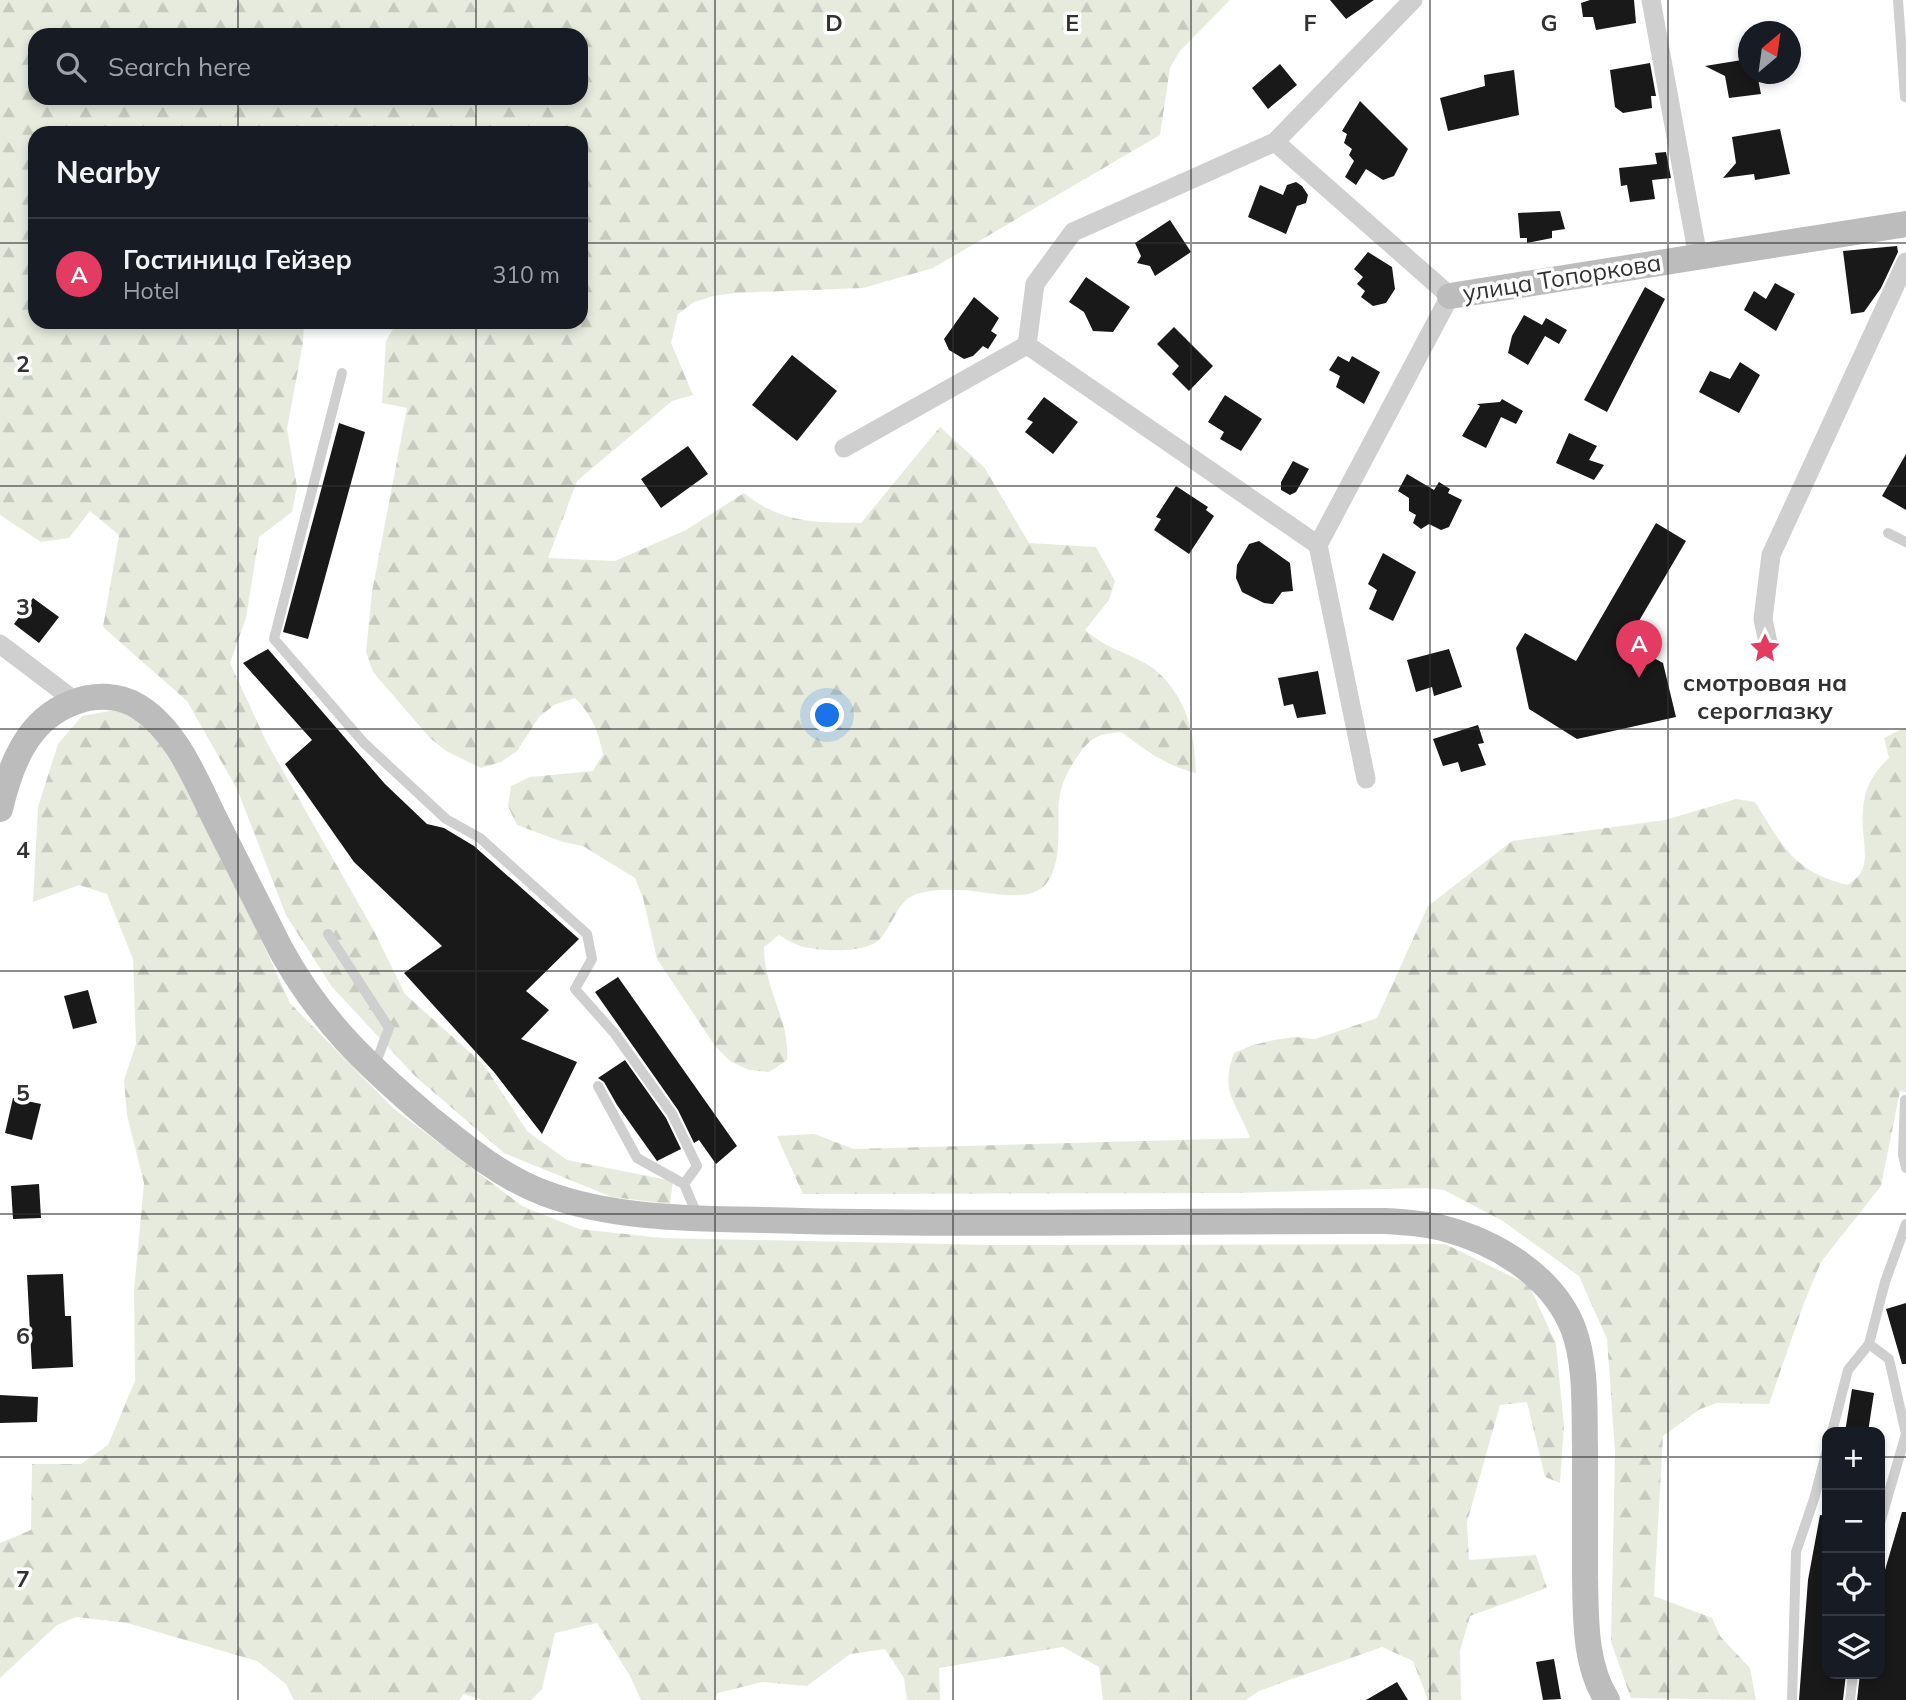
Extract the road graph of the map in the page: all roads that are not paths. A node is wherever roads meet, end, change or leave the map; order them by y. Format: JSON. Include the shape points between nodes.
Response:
{"nodes":[{"id":1,"x":1413,"y":0,"type":"edge"},
{"id":2,"x":1651,"y":0,"type":"edge"},
{"id":3,"x":1898,"y":0,"type":"edge"},
{"id":4,"x":1905,"y":97,"type":"edge"},
{"id":5,"x":1275,"y":142,"type":"junction"},
{"id":6,"x":1906,"y":224,"type":"edge"},
{"id":7,"x":1698,"y":257,"type":"junction"},
{"id":8,"x":1906,"y":262,"type":"edge"},
{"id":9,"x":1450,"y":296,"type":"junction"},
{"id":10,"x":1027,"y":345,"type":"junction"},
{"id":11,"x":342,"y":373,"type":"dead end"},
{"id":12,"x":844,"y":448,"type":"dead end"},
{"id":13,"x":1888,"y":533,"type":"dead end"},
{"id":14,"x":1906,"y":542,"type":"edge"},
{"id":15,"x":1318,"y":545,"type":"junction"},
{"id":16,"x":1768,"y":643,"type":"dead end"},
{"id":17,"x":0,"y":644,"type":"edge"},
{"id":18,"x":77,"y":700,"type":"junction"},
{"id":19,"x":1366,"y":779,"type":"dead end"},
{"id":20,"x":0,"y":809,"type":"edge"},
{"id":21,"x":328,"y":934,"type":"dead end"},
{"id":22,"x":373,"y":1069,"type":"junction"},
{"id":23,"x":598,"y":1086,"type":"dead end"},
{"id":24,"x":1905,"y":1100,"type":"edge"},
{"id":25,"x":1906,"y":1168,"type":"edge"},
{"id":26,"x":684,"y":1184,"type":"junction"},
{"id":27,"x":698,"y":1217,"type":"junction"},
{"id":28,"x":1906,"y":1224,"type":"edge"},
{"id":29,"x":1869,"y":1344,"type":"junction"},
{"id":30,"x":1833,"y":1427,"type":"edge"},
{"id":31,"x":1822,"y":1466,"type":"edge"},
{"id":32,"x":1885,"y":1506,"type":"edge"},
{"id":33,"x":1852,"y":1679,"type":"edge"},
{"id":34,"x":1607,"y":1700,"type":"edge"},
{"id":35,"x":1792,"y":1700,"type":"edge"},
{"id":36,"x":1850,"y":1700,"type":"edge"}],
"edges":[{"from":1,"to":5,"type":"street"},
{"from":2,"to":7,"type":"street"},
{"from":3,"to":4,"type":"lane"},
{"from":5,"to":9,"type":"street","name":"улица Топоркова"},
{"from":5,"to":10,"type":"street","via":[[1073,232],[1035,284]]},
{"from":6,"to":7,"type":"main road","name":"улица Топоркова"},
{"from":7,"to":9,"type":"main road","name":"улица Топоркова"},
{"from":8,"to":16,"type":"street","via":[[1771,555],[1763,619]]},
{"from":9,"to":15,"type":"street"},
{"from":10,"to":12,"type":"street"},
{"from":10,"to":15,"type":"street"},
{"from":11,"to":26,"type":"lane","via":[[274,639],[364,743],[446,819],[480,838],[587,934],[592,959],[575,989],[615,1034],[672,1114],[697,1166]]},
{"from":13,"to":14,"type":"lane"},
{"from":15,"to":19,"type":"street"},
{"from":17,"to":18,"type":"street"},
{"from":18,"to":20,"type":"main road","via":[[42,720],[28,737],[11,770]]},
{"from":18,"to":22,"type":"main road","via":[[106,697],[130,702],[167,733],[295,976],[331,1026]]},
{"from":21,"to":22,"type":"lane","via":[[389,1028]]},
{"from":22,"to":27,"type":"main road","via":[[461,1143],[528,1186],[597,1208]]},
{"from":23,"to":26,"type":"lane","via":[[637,1158]]},
{"from":24,"to":25,"type":"lane"},
{"from":26,"to":27,"type":"lane"},
{"from":27,"to":34,"type":"main road","via":[[930,1224],[1384,1220],[1440,1227],[1497,1250],[1553,1294],[1570,1321],[1578,1350],[1583,1371],[1586,1607],[1591,1661]]},
{"from":28,"to":29,"type":"lane"},
{"from":29,"to":30,"type":"lane","via":[[1847,1370]]},
{"from":29,"to":32,"type":"lane","via":[[1889,1359],[1906,1434]]},
{"from":31,"to":35,"type":"lane","via":[[1796,1552]]},
{"from":33,"to":36,"type":"lane"}]}
